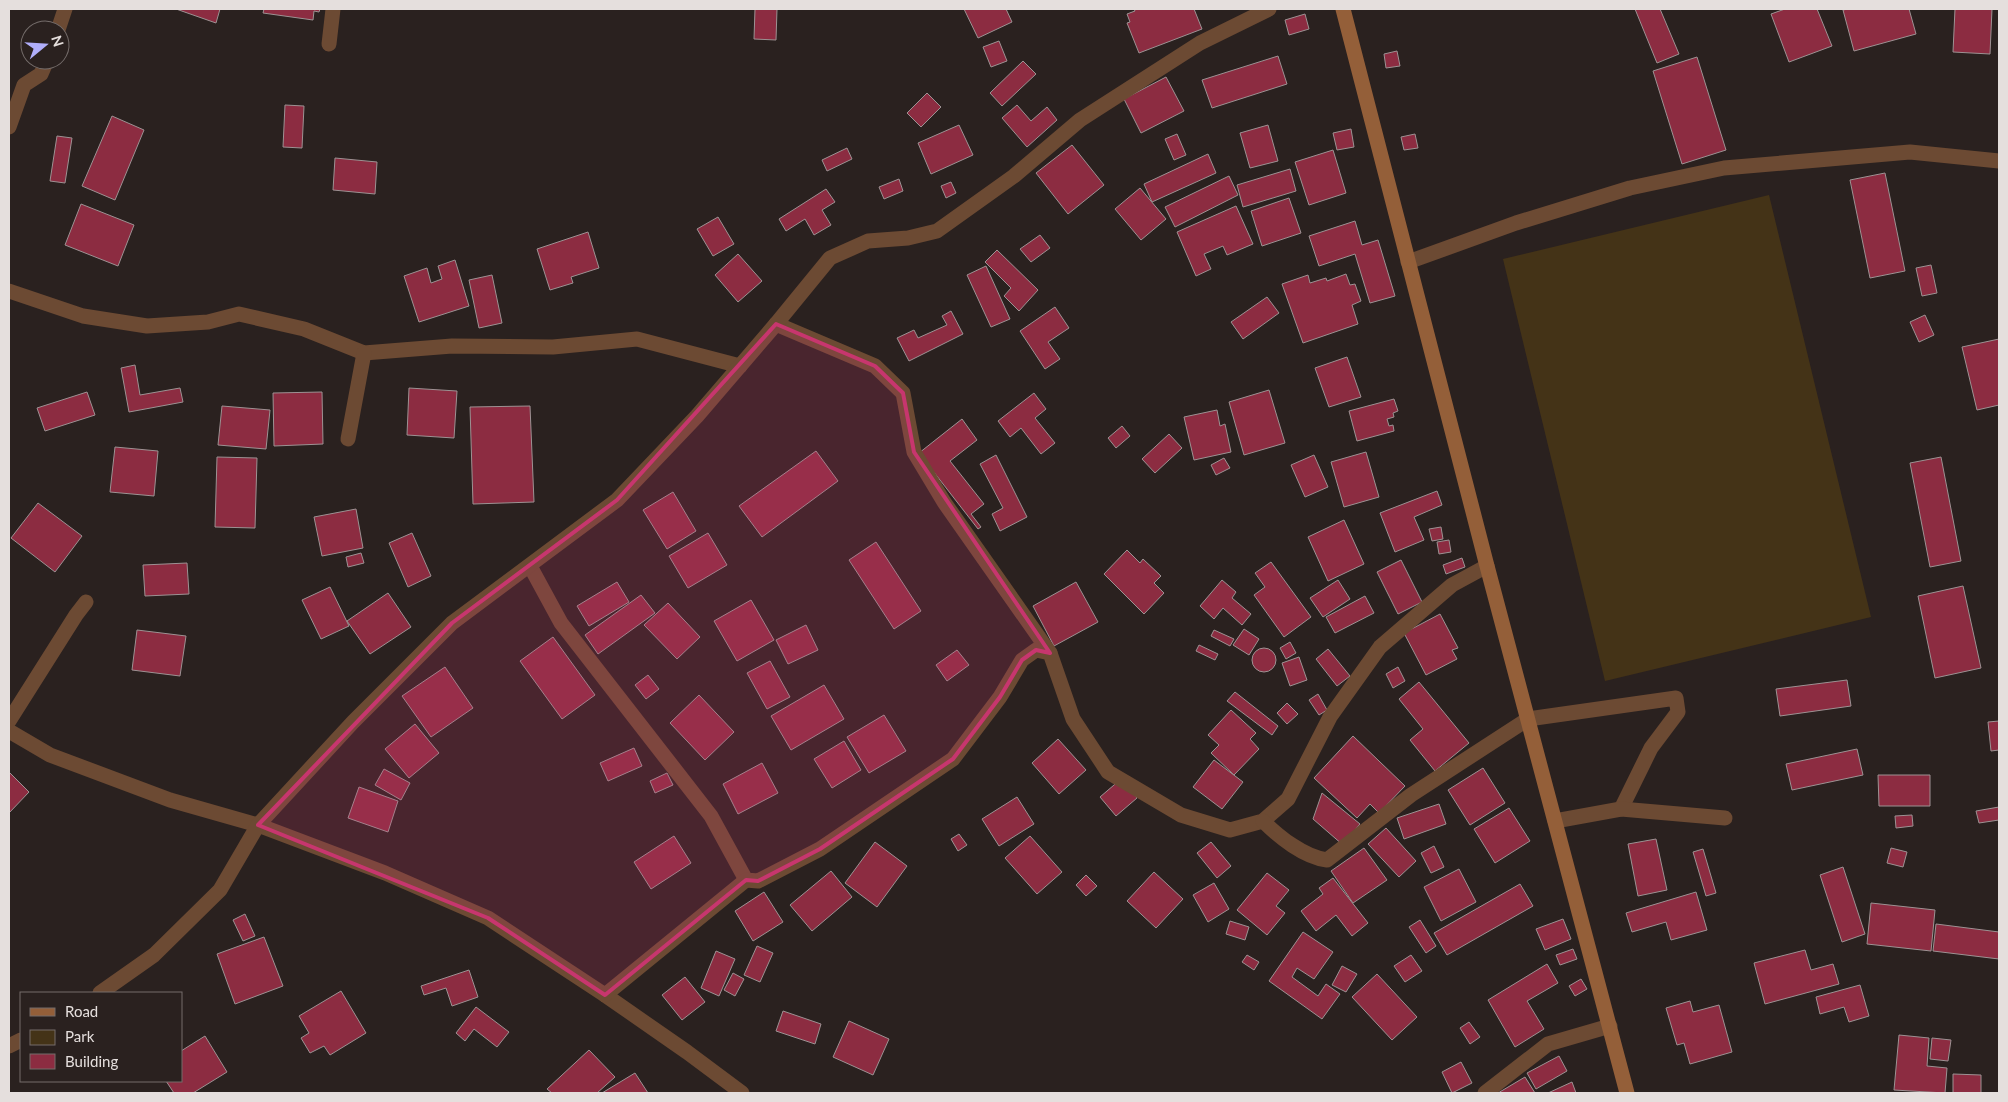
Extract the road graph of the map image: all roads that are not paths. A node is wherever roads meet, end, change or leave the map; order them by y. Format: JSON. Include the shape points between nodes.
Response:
{"nodes":[{"id":1,"x":333,"y":9,"type":"edge"},
{"id":2,"x":1268,"y":9,"type":"edge"},
{"id":3,"x":1343,"y":9,"type":"edge"},
{"id":4,"x":329,"y":44,"type":"dead end"},
{"id":5,"x":43,"y":70,"type":"edge"},
{"id":6,"x":9,"y":127,"type":"edge"},
{"id":7,"x":1999,"y":162,"type":"edge"},
{"id":8,"x":1408,"y":262,"type":"junction"},
{"id":9,"x":9,"y":291,"type":"edge"},
{"id":10,"x":776,"y":324,"type":"junction"},
{"id":11,"x":364,"y":353,"type":"junction"},
{"id":12,"x":740,"y":366,"type":"junction"},
{"id":13,"x":348,"y":439,"type":"dead end"},
{"id":14,"x":530,"y":566,"type":"junction"},
{"id":15,"x":1487,"y":566,"type":"junction"},
{"id":16,"x":86,"y":602,"type":"dead end"},
{"id":17,"x":1050,"y":653,"type":"junction"},
{"id":18,"x":1528,"y":719,"type":"junction"},
{"id":19,"x":9,"y":721,"type":"edge"},
{"id":20,"x":9,"y":731,"type":"edge"},
{"id":21,"x":1621,"y":809,"type":"junction"},
{"id":22,"x":1726,"y":818,"type":"dead end"},
{"id":23,"x":1263,"y":821,"type":"junction"},
{"id":24,"x":1555,"y":821,"type":"junction"},
{"id":25,"x":258,"y":824,"type":"junction"},
{"id":26,"x":746,"y":880,"type":"junction"},
{"id":27,"x":101,"y":992,"type":"edge"},
{"id":28,"x":605,"y":994,"type":"junction"},
{"id":29,"x":1610,"y":1026,"type":"junction"},
{"id":30,"x":742,"y":1093,"type":"edge"},
{"id":31,"x":1484,"y":1093,"type":"edge"},
{"id":32,"x":1626,"y":1093,"type":"edge"}],
"edges":[{"from":1,"to":4,"type":"street"},
{"from":2,"to":10,"type":"street","via":[[1200,43],[1080,120],[1014,176],[937,231],[908,238],[868,241],[830,258]]},
{"from":3,"to":8,"type":"main road"},
{"from":5,"to":6,"type":"street","via":[[24,85]]},
{"from":7,"to":8,"type":"street","via":[[1910,152],[1724,168],[1630,188],[1516,223]]},
{"from":8,"to":15,"type":"main road"},
{"from":9,"to":11,"type":"street","via":[[83,316],[148,326],[208,322],[240,314],[304,329]]},
{"from":10,"to":12,"type":"street"},
{"from":10,"to":17,"type":"street","via":[[876,366],[903,393],[914,452],[944,502]]},
{"from":11,"to":12,"type":"street","via":[[452,346],[554,347],[637,339]]},
{"from":11,"to":13,"type":"street"},
{"from":12,"to":14,"type":"street","via":[[617,500]]},
{"from":14,"to":25,"type":"street","via":[[452,623]]},
{"from":14,"to":26,"type":"street","via":[[561,623],[711,816]]},
{"from":15,"to":18,"type":"main road"},
{"from":15,"to":23,"type":"street","via":[[1452,585],[1380,647],[1330,716],[1288,799]]},
{"from":16,"to":19,"type":"street"},
{"from":17,"to":23,"type":"street","via":[[1073,719],[1108,772],[1181,815],[1230,830]]},
{"from":17,"to":26,"type":"street","via":[[1036,650],[1022,660],[1000,697],[953,759],[820,849],[758,881]]},
{"from":18,"to":21,"type":"street","via":[[1676,698],[1678,712],[1651,748]]},
{"from":18,"to":23,"type":"street","via":[[1411,795],[1327,860],[1280,838]]},
{"from":18,"to":24,"type":"main road"},
{"from":20,"to":25,"type":"street","via":[[50,755],[78,766],[170,800]]},
{"from":21,"to":22,"type":"street"},
{"from":21,"to":24,"type":"street"},
{"from":24,"to":29,"type":"main road"},
{"from":25,"to":27,"type":"street","via":[[220,890],[154,956]]},
{"from":25,"to":28,"type":"street","via":[[385,873],[488,918]]},
{"from":26,"to":28,"type":"street"},
{"from":28,"to":30,"type":"street"},
{"from":29,"to":31,"type":"street","via":[[1548,1044]]},
{"from":29,"to":32,"type":"main road"}]}
